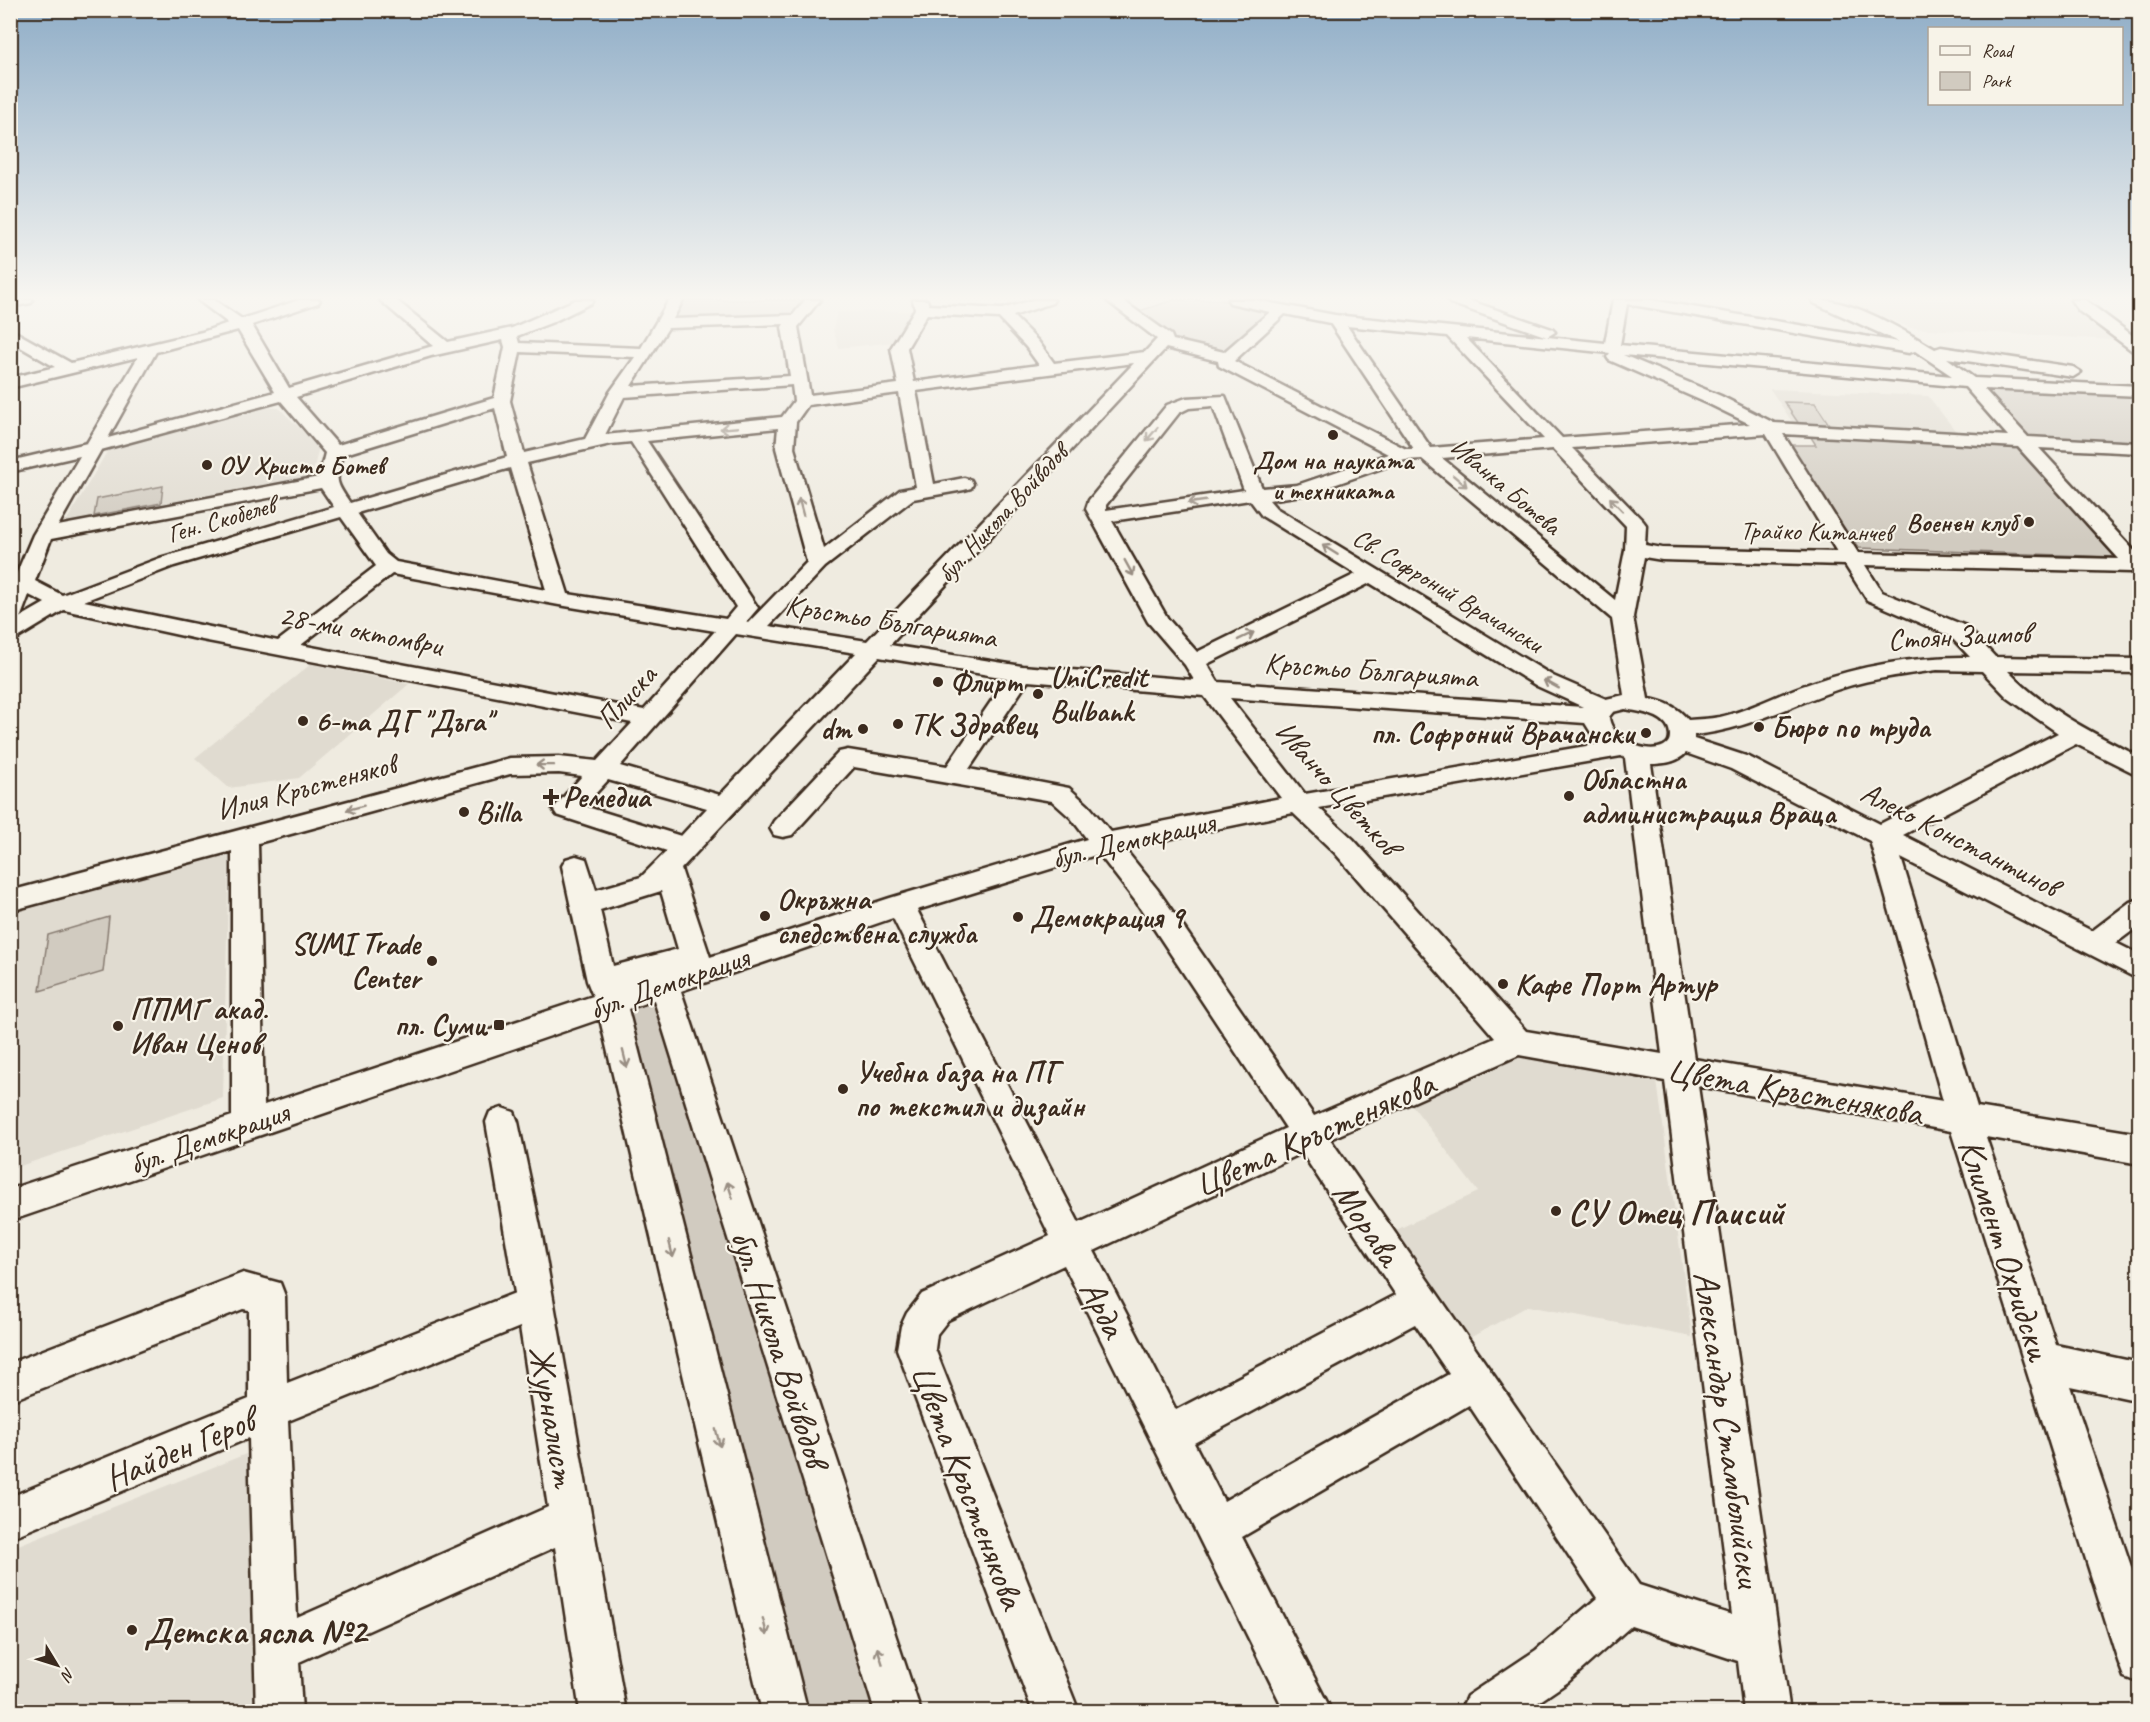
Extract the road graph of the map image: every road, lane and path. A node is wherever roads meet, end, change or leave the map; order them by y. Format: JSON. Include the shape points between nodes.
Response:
{"nodes":[{"id":1,"x":131,"y":380,"type":"edge"},
{"id":2,"x":277,"y":380,"type":"edge"},
{"id":3,"x":333,"y":380,"type":"edge"},
{"id":4,"x":505,"y":380,"type":"edge"},
{"id":5,"x":626,"y":380,"type":"edge"},
{"id":6,"x":795,"y":380,"type":"edge"},
{"id":7,"x":800,"y":380,"type":"edge"},
{"id":8,"x":905,"y":380,"type":"edge"},
{"id":9,"x":965,"y":380,"type":"edge"},
{"id":10,"x":1127,"y":380,"type":"edge"},
{"id":11,"x":1259,"y":380,"type":"edge"},
{"id":12,"x":1375,"y":380,"type":"edge"},
{"id":13,"x":1497,"y":380,"type":"edge"},
{"id":14,"x":1669,"y":380,"type":"edge"},
{"id":15,"x":1943,"y":380,"type":"edge"},
{"id":16,"x":1967,"y":380,"type":"edge"},
{"id":17,"x":2121,"y":380,"type":"edge"},
{"id":18,"x":1970,"y":383,"type":"junction"},
{"id":19,"x":2139,"y":383,"type":"edge"},
{"id":20,"x":907,"y":388,"type":"junction"},
{"id":21,"x":2139,"y":391,"type":"edge"},
{"id":22,"x":618,"y":392,"type":"junction"},
{"id":23,"x":285,"y":395,"type":"junction"},
{"id":24,"x":803,"y":400,"type":"junction"},
{"id":25,"x":502,"y":401,"type":"junction"},
{"id":26,"x":788,"y":422,"type":"junction"},
{"id":27,"x":1771,"y":429,"type":"junction"},
{"id":28,"x":636,"y":437,"type":"junction"},
{"id":29,"x":593,"y":442,"type":"junction"},
{"id":30,"x":2024,"y":442,"type":"junction"},
{"id":31,"x":1559,"y":445,"type":"junction"},
{"id":32,"x":2105,"y":446,"type":"junction"},
{"id":33,"x":92,"y":447,"type":"junction"},
{"id":34,"x":2139,"y":448,"type":"edge"},
{"id":35,"x":334,"y":452,"type":"junction"},
{"id":36,"x":1426,"y":453,"type":"junction"},
{"id":37,"x":1403,"y":455,"type":"junction"},
{"id":38,"x":517,"y":460,"type":"junction"},
{"id":39,"x":2139,"y":460,"type":"edge"},
{"id":40,"x":10,"y":467,"type":"edge"},
{"id":41,"x":327,"y":481,"type":"junction"},
{"id":42,"x":964,"y":484,"type":"dead end"},
{"id":43,"x":926,"y":490,"type":"junction"},
{"id":44,"x":1255,"y":494,"type":"junction"},
{"id":45,"x":346,"y":511,"type":"junction"},
{"id":46,"x":1100,"y":517,"type":"junction"},
{"id":47,"x":43,"y":535,"type":"junction"},
{"id":48,"x":1635,"y":550,"type":"junction"},
{"id":49,"x":1853,"y":560,"type":"junction"},
{"id":50,"x":818,"y":563,"type":"junction"},
{"id":51,"x":389,"y":566,"type":"junction"},
{"id":52,"x":2138,"y":567,"type":"edge"},
{"id":53,"x":1370,"y":575,"type":"junction"},
{"id":54,"x":20,"y":581,"type":"edge"},
{"id":55,"x":559,"y":599,"type":"junction"},
{"id":56,"x":61,"y":603,"type":"junction"},
{"id":57,"x":10,"y":616,"type":"edge"},
{"id":58,"x":1622,"y":617,"type":"junction"},
{"id":59,"x":744,"y":621,"type":"junction"},
{"id":60,"x":10,"y":633,"type":"edge"},
{"id":61,"x":283,"y":648,"type":"junction"},
{"id":62,"x":875,"y":649,"type":"junction"},
{"id":63,"x":1194,"y":662,"type":"junction"},
{"id":64,"x":1989,"y":663,"type":"junction"},
{"id":65,"x":2139,"y":666,"type":"edge"},
{"id":66,"x":1022,"y":673,"type":"junction"},
{"id":67,"x":1210,"y":689,"type":"junction"},
{"id":68,"x":1637,"y":703,"type":"junction"},
{"id":69,"x":1601,"y":711,"type":"junction"},
{"id":70,"x":650,"y":718,"type":"junction"},
{"id":71,"x":2076,"y":734,"type":"junction"},
{"id":72,"x":1682,"y":736,"type":"junction"},
{"id":73,"x":1630,"y":751,"type":"junction"},
{"id":74,"x":2139,"y":768,"type":"edge"},
{"id":75,"x":603,"y":770,"type":"junction"},
{"id":76,"x":953,"y":775,"type":"junction"},
{"id":77,"x":1298,"y":803,"type":"junction"},
{"id":78,"x":726,"y":805,"type":"junction"},
{"id":79,"x":783,"y":828,"type":"dead end"},
{"id":80,"x":1881,"y":835,"type":"junction"},
{"id":81,"x":245,"y":837,"type":"junction"},
{"id":82,"x":1106,"y":843,"type":"junction"},
{"id":83,"x":676,"y":857,"type":"junction"},
{"id":84,"x":576,"y":866,"type":"dead end"},
{"id":85,"x":10,"y":901,"type":"edge"},
{"id":86,"x":585,"y":904,"type":"junction"},
{"id":87,"x":900,"y":905,"type":"junction"},
{"id":88,"x":2139,"y":909,"type":"edge"},
{"id":89,"x":2094,"y":945,"type":"junction"},
{"id":90,"x":698,"y":964,"type":"junction"},
{"id":91,"x":2139,"y":969,"type":"edge"},
{"id":92,"x":664,"y":984,"type":"junction"},
{"id":93,"x":606,"y":992,"type":"junction"},
{"id":94,"x":1517,"y":1042,"type":"junction"},
{"id":95,"x":1680,"y":1070,"type":"junction"},
{"id":96,"x":1964,"y":1119,"type":"junction"},
{"id":97,"x":502,"y":1122,"type":"dead end"},
{"id":98,"x":248,"y":1125,"type":"junction"},
{"id":99,"x":1308,"y":1134,"type":"junction"},
{"id":100,"x":2139,"y":1149,"type":"edge"},
{"id":101,"x":10,"y":1205,"type":"edge"},
{"id":102,"x":1071,"y":1245,"type":"junction"},
{"id":103,"x":1421,"y":1301,"type":"junction"},
{"id":104,"x":535,"y":1303,"type":"junction"},
{"id":105,"x":2043,"y":1361,"type":"junction"},
{"id":106,"x":1475,"y":1380,"type":"junction"},
{"id":107,"x":10,"y":1382,"type":"edge"},
{"id":108,"x":2139,"y":1382,"type":"edge"},
{"id":109,"x":268,"y":1410,"type":"junction"},
{"id":110,"x":1169,"y":1435,"type":"junction"},
{"id":111,"x":10,"y":1518,"type":"edge"},
{"id":112,"x":572,"y":1518,"type":"junction"},
{"id":113,"x":1216,"y":1529,"type":"junction"},
{"id":114,"x":1625,"y":1602,"type":"junction"},
{"id":115,"x":1759,"y":1646,"type":"junction"},
{"id":116,"x":277,"y":1649,"type":"junction"},
{"id":117,"x":2139,"y":1661,"type":"edge"},
{"id":118,"x":279,"y":1712,"type":"edge"},
{"id":119,"x":603,"y":1712,"type":"edge"},
{"id":120,"x":785,"y":1712,"type":"edge"},
{"id":121,"x":898,"y":1712,"type":"edge"},
{"id":122,"x":1056,"y":1712,"type":"edge"},
{"id":123,"x":1309,"y":1712,"type":"edge"},
{"id":124,"x":1483,"y":1712,"type":"edge"},
{"id":125,"x":1767,"y":1712,"type":"edge"}],
"edges":[{"from":1,"to":33,"type":"street"},
{"from":2,"to":23,"type":"street"},
{"from":3,"to":23,"type":"street"},
{"from":4,"to":25,"type":"street"},
{"from":5,"to":22,"type":"street"},
{"from":6,"to":22,"type":"street"},
{"from":7,"to":24,"type":"street"},
{"from":8,"to":20,"type":"street"},
{"from":9,"to":20,"type":"street"},
{"from":10,"to":62,"type":"street","name":"бул. Никола Войводов"},
{"from":11,"to":37,"type":"street"},
{"from":12,"to":36,"type":"street","name":"Иванка Ботева"},
{"from":13,"to":31,"type":"street"},
{"from":14,"to":27,"type":"street"},
{"from":15,"to":18,"type":"street"},
{"from":16,"to":18,"type":"street"},
{"from":17,"to":19,"type":"street"},
{"from":18,"to":21,"type":"street"},
{"from":18,"to":30,"type":"street"},
{"from":20,"to":24,"type":"street"},
{"from":20,"to":43,"type":"street"},
{"from":22,"to":29,"type":"street"},
{"from":23,"to":33,"type":"street"},
{"from":23,"to":35,"type":"street"},
{"from":24,"to":26,"type":"street"},
{"from":25,"to":35,"type":"street"},
{"from":25,"to":38,"type":"street"},
{"from":26,"to":28,"type":"street","name":"Ген. Скобелев","one_way":true},
{"from":50,"to":26,"type":"street","one_way":true,"via":[[785,448]]},
{"from":27,"to":30,"type":"street"},
{"from":27,"to":31,"type":"street"},
{"from":27,"to":49,"type":"street"},
{"from":28,"to":29,"type":"street","name":"Ген. Скобелев"},
{"from":28,"to":59,"type":"street"},
{"from":29,"to":38,"type":"street","name":"Ген. Скобелев"},
{"from":30,"to":32,"type":"street"},
{"from":30,"to":52,"type":"street"},
{"from":31,"to":36,"type":"street"},
{"from":48,"to":31,"type":"street","one_way":true,"via":[[1636,525]]},
{"from":32,"to":34,"type":"street"},
{"from":32,"to":39,"type":"street"},
{"from":33,"to":40,"type":"street"},
{"from":33,"to":47,"type":"street"},
{"from":35,"to":41,"type":"street"},
{"from":36,"to":37,"type":"street"},
{"from":36,"to":58,"type":"street","name":"Иванка Ботева","one_way":true},
{"from":37,"to":44,"type":"street","via":[[1301,490]]},
{"from":38,"to":45,"type":"street","name":"Ген. Скобелев"},
{"from":38,"to":55,"type":"street"},
{"from":41,"to":45,"type":"street"},
{"from":41,"to":47,"type":"street"},
{"from":42,"to":43,"type":"street"},
{"from":43,"to":50,"type":"street","via":[[907,494]]},
{"from":44,"to":46,"type":"street","one_way":true},
{"from":44,"to":46,"type":"street","name":"Св. Софроний Врачански","one_way":true,"via":[[1219,400],[1186,403],[1173,409],[1098,499],[1096,509]]},
{"from":53,"to":44,"type":"street","name":"Св. Софроний Врачански","one_way":true,"via":[[1269,512]]},
{"from":45,"to":51,"type":"street"},
{"from":45,"to":56,"type":"street","name":"Ген. Скобелев","via":[[167,562]]},
{"from":46,"to":63,"type":"street","name":"Иванчо Цветков","one_way":true,"via":[[1159,622]]},
{"from":47,"to":54,"type":"street"},
{"from":48,"to":49,"type":"street","name":"Трайко Китанчев"},
{"from":48,"to":58,"type":"street"},
{"from":49,"to":52,"type":"street","name":"Трайко Китанчев"},
{"from":49,"to":64,"type":"street","via":[[1874,596],[1958,631]]},
{"from":50,"to":59,"type":"street","name":"Плиска","via":[[780,604]]},
{"from":51,"to":55,"type":"street","name":"Кръстьо Българията"},
{"from":51,"to":61,"type":"street"},
{"from":63,"to":53,"type":"street","one_way":true},
{"from":69,"to":53,"type":"street","name":"Св. Софроний Врачански","one_way":true},
{"from":54,"to":56,"type":"street","name":"28-ми октомври"},
{"from":54,"to":57,"type":"street"},
{"from":55,"to":59,"type":"street","name":"Кръстьо Българията"},
{"from":56,"to":60,"type":"street","name":"Ген. Скобелев"},
{"from":56,"to":61,"type":"street","name":"28-ми октомври"},
{"from":58,"to":68,"type":"street"},
{"from":59,"to":62,"type":"street","name":"Кръстьо Българията"},
{"from":59,"to":70,"type":"street","name":"Плиска"},
{"from":61,"to":70,"type":"street","name":"28-ми октомври"},
{"from":62,"to":66,"type":"street","name":"Кръстьо Българията"},
{"from":62,"to":78,"type":"street","name":"бул. Никола Войводов"},
{"from":63,"to":67,"type":"street","name":"Иванчо Цветков"},
{"from":64,"to":65,"type":"street","name":"Стоян Заимов"},
{"from":64,"to":71,"type":"street","via":[[2016,693]]},
{"from":64,"to":72,"type":"street","name":"Стоян Заимов","via":[[1936,663],[1880,670]]},
{"from":66,"to":67,"type":"street","name":"Кръстьо Българията"},
{"from":66,"to":76,"type":"street"},
{"from":67,"to":69,"type":"street","name":"Кръстьо Българията"},
{"from":67,"to":77,"type":"street","name":"Иванчо Цветков"},
{"from":68,"to":69,"type":"street","name":"Кръстьо Българията","via":[[1625,702]]},
{"from":68,"to":72,"type":"street","via":[[1669,715]]},
{"from":69,"to":73,"type":"street","via":[[1596,722],[1604,736]]},
{"from":70,"to":75,"type":"street","name":"Плиска"},
{"from":71,"to":74,"type":"street"},
{"from":71,"to":80,"type":"street"},
{"from":72,"to":73,"type":"street","name":"Стоян Заимов","via":[[1677,750],[1667,754]]},
{"from":72,"to":80,"type":"street","name":"Алеко Константинов"},
{"from":73,"to":77,"type":"street","name":"бул. Демокрация"},
{"from":73,"to":95,"type":"street","name":"Александър Стамболийски"},
{"from":75,"to":78,"type":"street","name":"Илия Кръстеняков"},
{"from":75,"to":81,"type":"street","name":"Илия Кръстеняков","one_way":true,"via":[[559,765],[510,766]]},
{"from":75,"to":83,"type":"street","name":"Плиска","via":[[566,809]]},
{"from":76,"to":79,"type":"street","name":"Морава","via":[[848,758]]},
{"from":76,"to":82,"type":"street","name":"Морава","via":[[1060,794]]},
{"from":77,"to":82,"type":"street","name":"бул. Демокрация"},
{"from":77,"to":94,"type":"street","name":"Иванчо Цветков","via":[[1344,846]]},
{"from":78,"to":83,"type":"street","name":"бул. Никола Войводов"},
{"from":80,"to":89,"type":"street","name":"Алеко Константинов"},
{"from":80,"to":96,"type":"street","name":"Климент Охридски"},
{"from":81,"to":85,"type":"street","name":"Илия Кръстеняков"},
{"from":81,"to":98,"type":"street"},
{"from":82,"to":87,"type":"street","name":"бул. Демокрация"},
{"from":82,"to":99,"type":"street","name":"Морава","via":[[1147,896]]},
{"from":83,"to":86,"type":"street","name":"бул. Никола Войводов","via":[[651,884]]},
{"from":83,"to":90,"type":"street"},
{"from":84,"to":86,"type":"street"},
{"from":86,"to":93,"type":"street"},
{"from":87,"to":90,"type":"street","name":"бул. Демокрация"},
{"from":87,"to":102,"type":"street","name":"Арда"},
{"from":88,"to":89,"type":"street"},
{"from":89,"to":91,"type":"street","name":"Алеко Константинов"},
{"from":90,"to":92,"type":"street","name":"бул. Демокрация"},
{"from":90,"to":93,"type":"street"},
{"from":92,"to":93,"type":"street","name":"бул. Демокрация"},
{"from":121,"to":92,"type":"street","name":"бул. Никола Войводов","one_way":true},
{"from":93,"to":98,"type":"street","name":"бул. Демокрация"},
{"from":93,"to":120,"type":"street","one_way":true},
{"from":94,"to":95,"type":"street","name":"Цвета Кръстенякова"},
{"from":94,"to":99,"type":"street","name":"Цвета Кръстенякова"},
{"from":95,"to":96,"type":"street","name":"Цвета Кръстенякова"},
{"from":95,"to":115,"type":"street","name":"Александър Стамболийски"},
{"from":96,"to":100,"type":"street","name":"Цвета Кръстенякова"},
{"from":96,"to":105,"type":"street","name":"Климент Охридски"},
{"from":97,"to":104,"type":"street","name":"Журналист"},
{"from":98,"to":101,"type":"street","name":"бул. Демокрация"},
{"from":99,"to":102,"type":"street","name":"Цвета Кръстенякова"},
{"from":99,"to":103,"type":"street","name":"Морава"},
{"from":102,"to":110,"type":"street","name":"Арда"},
{"from":102,"to":122,"type":"street","name":"Цвета Кръстенякова","via":[[935,1307],[920,1326],[916,1349]]},
{"from":103,"to":106,"type":"street","name":"Морава"},
{"from":103,"to":110,"type":"street"},
{"from":104,"to":109,"type":"street"},
{"from":104,"to":112,"type":"street","name":"Журналист"},
{"from":105,"to":108,"type":"street"},
{"from":105,"to":117,"type":"street","name":"Климент Охридски"},
{"from":106,"to":113,"type":"street"},
{"from":106,"to":114,"type":"street","name":"Морава"},
{"from":107,"to":109,"type":"street","via":[[243,1292],[267,1296]]},
{"from":109,"to":111,"type":"street","name":"Найден Геров"},
{"from":109,"to":116,"type":"street","name":"Найден Геров"},
{"from":110,"to":113,"type":"street","name":"Арда"},
{"from":112,"to":116,"type":"street"},
{"from":112,"to":119,"type":"street","name":"Журналист"},
{"from":113,"to":123,"type":"street","name":"Арда"},
{"from":114,"to":115,"type":"street"},
{"from":114,"to":124,"type":"street","via":[[1552,1666]]},
{"from":115,"to":125,"type":"street","name":"Александър Стамболийски"},
{"from":116,"to":118,"type":"street","name":"Найден Геров"}]}
